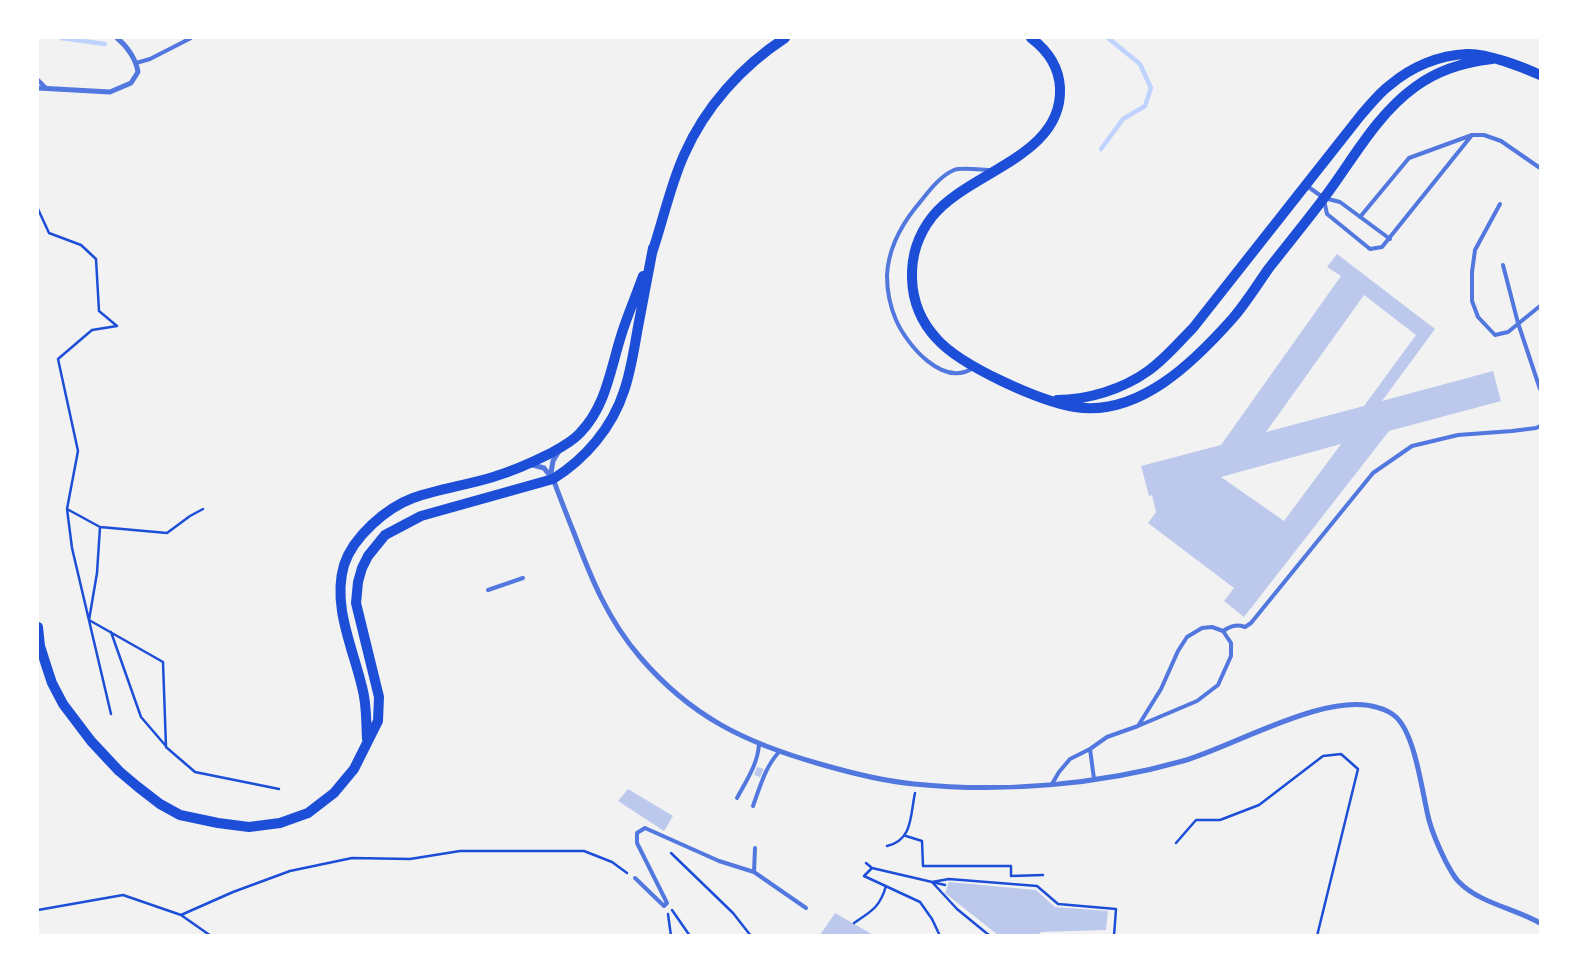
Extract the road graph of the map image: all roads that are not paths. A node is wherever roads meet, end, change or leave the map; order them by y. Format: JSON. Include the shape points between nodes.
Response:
{"nodes":[{"id":1,"x":117,"y":38,"type":"edge"},
{"id":2,"x":191,"y":38,"type":"edge"},
{"id":3,"x":785,"y":38,"type":"edge"},
{"id":4,"x":1031,"y":38,"type":"edge"},
{"id":5,"x":1492,"y":59,"type":"junction"},
{"id":6,"x":136,"y":63,"type":"junction"},
{"id":7,"x":1540,"y":75,"type":"edge"},
{"id":8,"x":38,"y":80,"type":"edge"},
{"id":9,"x":38,"y":88,"type":"edge"},
{"id":10,"x":47,"y":89,"type":"junction"},
{"id":11,"x":1472,"y":135,"type":"junction"},
{"id":12,"x":1540,"y":168,"type":"edge"},
{"id":13,"x":996,"y":170,"type":"junction"},
{"id":14,"x":1305,"y":185,"type":"junction"},
{"id":15,"x":1324,"y":198,"type":"junction"},
{"id":16,"x":1500,"y":204,"type":"dead end"},
{"id":17,"x":1360,"y":216,"type":"junction"},
{"id":18,"x":1390,"y":239,"type":"junction"},
{"id":19,"x":653,"y":248,"type":"junction"},
{"id":20,"x":1503,"y":265,"type":"dead end"},
{"id":21,"x":1540,"y":306,"type":"edge"},
{"id":22,"x":1518,"y":324,"type":"junction"},
{"id":23,"x":975,"y":367,"type":"junction"},
{"id":24,"x":1540,"y":389,"type":"edge"},
{"id":25,"x":1048,"y":400,"type":"junction"},
{"id":26,"x":1540,"y":426,"type":"edge"},
{"id":27,"x":562,"y":447,"type":"junction"},
{"id":28,"x":529,"y":464,"type":"junction"},
{"id":29,"x":553,"y":479,"type":"junction"},
{"id":30,"x":523,"y":578,"type":"dead end"},
{"id":31,"x":488,"y":590,"type":"dead end"},
{"id":32,"x":38,"y":627,"type":"edge"},
{"id":33,"x":1223,"y":631,"type":"junction"},
{"id":34,"x":1138,"y":726,"type":"junction"},
{"id":35,"x":367,"y":740,"type":"junction"},
{"id":36,"x":759,"y":744,"type":"junction"},
{"id":37,"x":1090,"y":749,"type":"junction"},
{"id":38,"x":779,"y":752,"type":"junction"},
{"id":39,"x":1094,"y":779,"type":"junction"},
{"id":40,"x":1052,"y":784,"type":"junction"},
{"id":41,"x":737,"y":798,"type":"dead end"},
{"id":42,"x":753,"y":806,"type":"dead end"},
{"id":43,"x":755,"y":848,"type":"dead end"},
{"id":44,"x":754,"y":872,"type":"junction"},
{"id":45,"x":635,"y":878,"type":"road end"},
{"id":46,"x":806,"y":908,"type":"dead end"},
{"id":47,"x":1540,"y":923,"type":"edge"}],
"edges":[{"from":1,"to":6,"type":"street"},
{"from":2,"to":6,"type":"lane"},
{"from":3,"to":19,"type":"main road","via":[[754,61],[718,98],[702,122],[684,156]]},
{"from":4,"to":13,"type":"main road","via":[[1047,53],[1058,74],[1058,108],[1048,130],[1024,152]]},
{"from":5,"to":7,"type":"main road"},
{"from":5,"to":14,"type":"main road","via":[[1469,54],[1454,55],[1425,63],[1400,76],[1373,102]]},
{"from":5,"to":15,"type":"main road","via":[[1446,69],[1406,94],[1370,135]]},
{"from":6,"to":10,"type":"street","via":[[138,72],[131,83],[110,92]]},
{"from":8,"to":10,"type":"lane"},
{"from":9,"to":10,"type":"street"},
{"from":11,"to":12,"type":"lane","via":[[1501,141]]},
{"from":11,"to":17,"type":"lane","via":[[1409,158]]},
{"from":11,"to":18,"type":"lane"},
{"from":13,"to":23,"type":"main road","via":[[953,197],[933,215],[919,238],[912,265],[915,298],[928,329],[946,348]]},
{"from":13,"to":23,"type":"lane","via":[[955,169],[934,184],[903,223],[889,261],[891,306],[911,345],[946,373],[966,373]]},
{"from":14,"to":15,"type":"lane"},
{"from":14,"to":25,"type":"main road","via":[[1193,328],[1148,371],[1101,393]]},
{"from":15,"to":17,"type":"lane","via":[[1340,202]]},
{"from":15,"to":18,"type":"lane","via":[[1327,214],[1370,249],[1382,247]]},
{"from":15,"to":25,"type":"main road","via":[[1235,316],[1185,367],[1135,398],[1108,406],[1078,408]]},
{"from":16,"to":22,"type":"lane","via":[[1475,250],[1472,301],[1478,317],[1495,335],[1508,332]]},
{"from":17,"to":18,"type":"lane"},
{"from":19,"to":27,"type":"main road","via":[[621,336],[603,400],[580,434]]},
{"from":19,"to":29,"type":"main road","via":[[624,392],[589,451]]},
{"from":20,"to":22,"type":"lane"},
{"from":21,"to":22,"type":"lane"},
{"from":22,"to":24,"type":"lane"},
{"from":23,"to":25,"type":"main road"},
{"from":26,"to":33,"type":"lane","via":[[1512,432],[1458,435],[1412,446],[1373,473],[1251,622],[1245,627],[1231,626]]},
{"from":27,"to":28,"type":"main road"},
{"from":27,"to":29,"type":"street","via":[[551,468]]},
{"from":28,"to":29,"type":"street","via":[[544,468]]},
{"from":28,"to":35,"type":"main road","via":[[492,478],[411,498],[375,520],[355,543],[344,565],[342,612],[363,687]]},
{"from":29,"to":35,"type":"main road","via":[[420,516],[385,535],[368,556],[358,582],[356,603],[379,697],[378,721]]},
{"from":29,"to":36,"type":"street","via":[[598,593],[639,656],[693,707],[736,734]]},
{"from":30,"to":31,"type":"lane"},
{"from":32,"to":35,"type":"main road","via":[[47,668],[63,704],[91,741],[119,770],[160,804],[180,815],[249,827],[280,823],[308,813],[334,794],[344,782],[358,762]]},
{"from":33,"to":34,"type":"lane","via":[[1202,628],[1187,637]]},
{"from":33,"to":34,"type":"lane","via":[[1231,643],[1231,656],[1218,685],[1197,701]]},
{"from":34,"to":37,"type":"lane","via":[[1107,737]]},
{"from":36,"to":38,"type":"street"},
{"from":36,"to":41,"type":"lane","via":[[754,765]]},
{"from":37,"to":39,"type":"lane"},
{"from":37,"to":40,"type":"lane","via":[[1070,759]]},
{"from":38,"to":40,"type":"street","via":[[861,776],[916,784],[999,788]]},
{"from":38,"to":42,"type":"lane","via":[[766,770]]},
{"from":39,"to":40,"type":"street"},
{"from":39,"to":47,"type":"street","via":[[1138,773],[1187,760],[1307,713],[1338,705],[1362,704],[1379,708],[1395,715],[1404,728],[1430,824],[1457,882]]},
{"from":43,"to":44,"type":"lane"},
{"from":44,"to":45,"type":"lane","via":[[719,861],[645,828],[637,833],[637,843],[667,903],[664,906]]},
{"from":44,"to":46,"type":"lane"}]}
